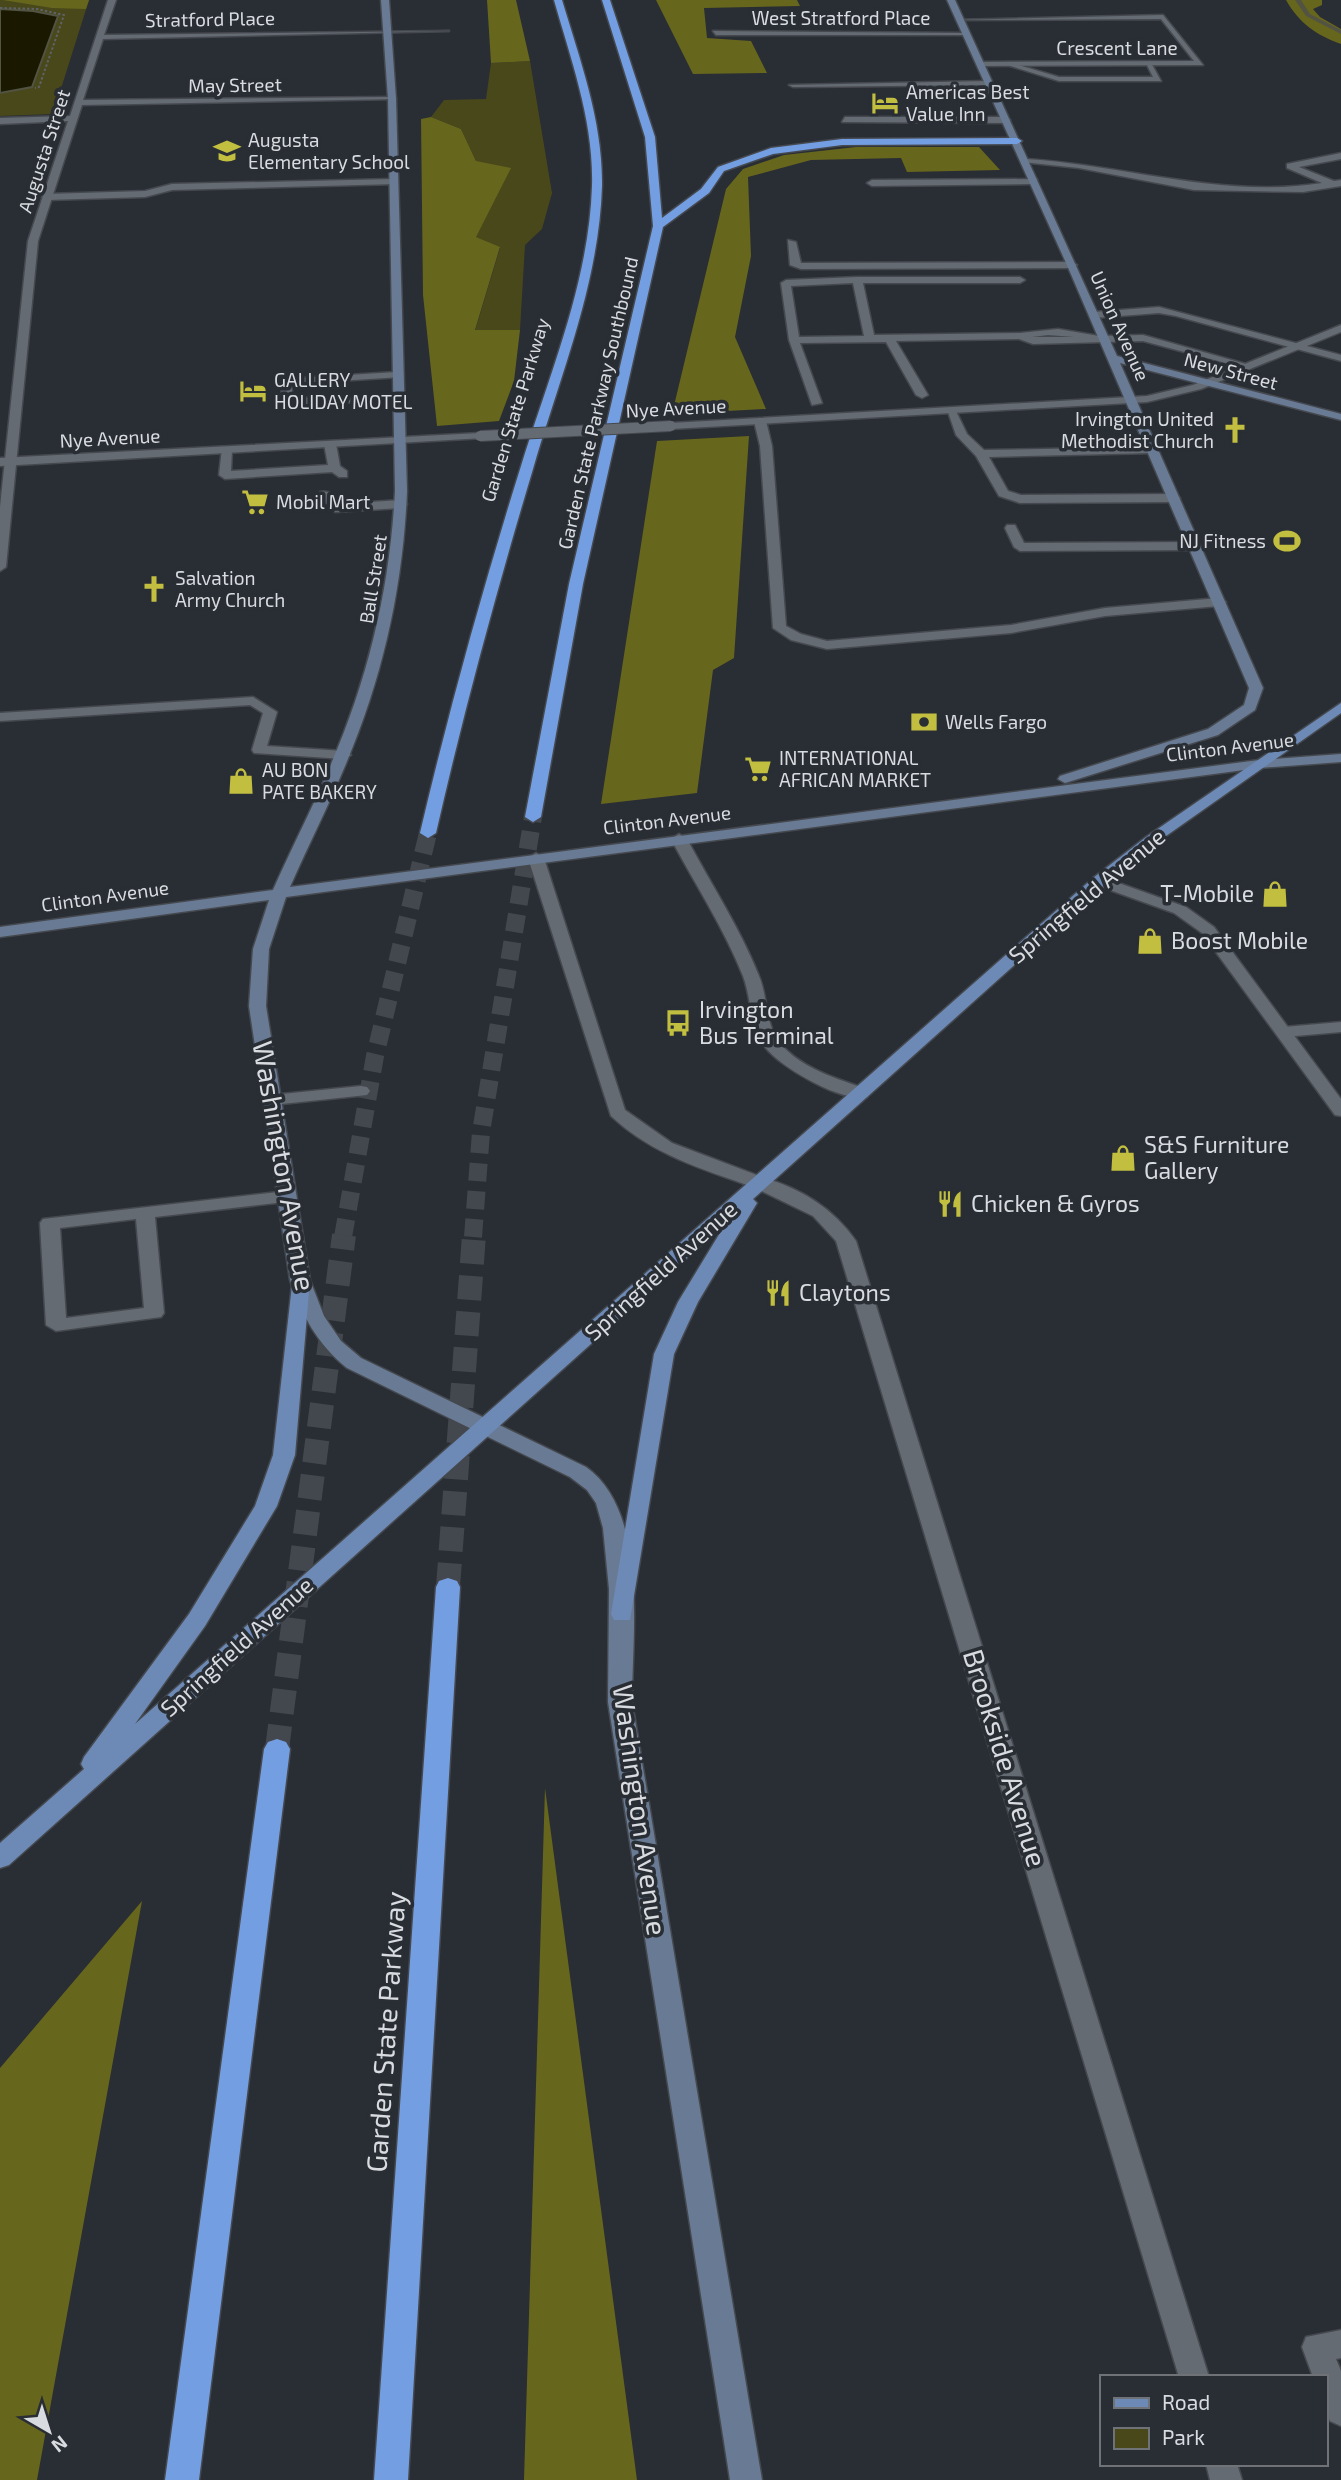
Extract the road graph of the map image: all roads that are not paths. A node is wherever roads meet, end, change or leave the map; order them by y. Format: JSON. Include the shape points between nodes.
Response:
{"nodes":[{"id":1,"x":113,"y":0,"type":"edge"},
{"id":2,"x":385,"y":0,"type":"edge"},
{"id":3,"x":558,"y":0,"type":"edge"},
{"id":4,"x":606,"y":0,"type":"edge"},
{"id":5,"x":951,"y":0,"type":"edge"},
{"id":6,"x":960,"y":20,"type":"junction"},
{"id":7,"x":386,"y":31,"type":"junction"},
{"id":8,"x":445,"y":31,"type":"dead end"},
{"id":9,"x":716,"y":33,"type":"dead end"},
{"id":10,"x":966,"y":34,"type":"junction"},
{"id":11,"x":102,"y":37,"type":"junction"},
{"id":12,"x":1150,"y":63,"type":"junction"},
{"id":13,"x":1008,"y":64,"type":"junction"},
{"id":14,"x":981,"y":65,"type":"junction"},
{"id":15,"x":989,"y":83,"type":"junction"},
{"id":16,"x":793,"y":85,"type":"dead end"},
{"id":17,"x":392,"y":99,"type":"junction"},
{"id":18,"x":78,"y":103,"type":"junction"},
{"id":19,"x":73,"y":118,"type":"junction"},
{"id":20,"x":845,"y":120,"type":"dead end"},
{"id":21,"x":1006,"y":120,"type":"junction"},
{"id":22,"x":0,"y":121,"type":"edge"},
{"id":23,"x":1017,"y":141,"type":"junction"},
{"id":24,"x":1341,"y":156,"type":"edge"},
{"id":25,"x":1026,"y":162,"type":"junction"},
{"id":26,"x":1034,"y":181,"type":"junction"},
{"id":27,"x":394,"y":182,"type":"junction"},
{"id":28,"x":872,"y":183,"type":"dead end"},
{"id":29,"x":1337,"y":184,"type":"edge"},
{"id":30,"x":47,"y":197,"type":"junction"},
{"id":31,"x":658,"y":226,"type":"junction"},
{"id":32,"x":791,"y":242,"type":"dead end"},
{"id":33,"x":1072,"y":265,"type":"junction"},
{"id":34,"x":857,"y":280,"type":"junction"},
{"id":35,"x":1020,"y":280,"type":"dead end"},
{"id":36,"x":1094,"y":315,"type":"junction"},
{"id":37,"x":1196,"y":318,"type":"junction"},
{"id":38,"x":1181,"y":324,"type":"dead end"},
{"id":39,"x":1341,"y":328,"type":"edge"},
{"id":40,"x":1160,"y":332,"type":"dead end"},
{"id":41,"x":1253,"y":334,"type":"junction"},
{"id":42,"x":889,"y":338,"type":"junction"},
{"id":43,"x":1100,"y":338,"type":"junction"},
{"id":44,"x":1143,"y":338,"type":"junction"},
{"id":45,"x":870,"y":339,"type":"junction"},
{"id":46,"x":794,"y":340,"type":"junction"},
{"id":47,"x":1238,"y":340,"type":"dead end"},
{"id":48,"x":1297,"y":346,"type":"junction"},
{"id":49,"x":1217,"y":348,"type":"dead end"},
{"id":50,"x":1202,"y":354,"type":"junction"},
{"id":51,"x":1113,"y":358,"type":"junction"},
{"id":52,"x":1341,"y":358,"type":"edge"},
{"id":53,"x":1248,"y":366,"type":"junction"},
{"id":54,"x":397,"y":375,"type":"junction"},
{"id":55,"x":1208,"y":383,"type":"junction"},
{"id":56,"x":922,"y":395,"type":"dead end"},
{"id":57,"x":398,"y":398,"type":"junction"},
{"id":58,"x":1132,"y":401,"type":"junction"},
{"id":59,"x":816,"y":402,"type":"dead end"},
{"id":60,"x":951,"y":411,"type":"junction"},
{"id":61,"x":1341,"y":417,"type":"edge"},
{"id":62,"x":761,"y":421,"type":"junction"},
{"id":63,"x":398,"y":440,"type":"junction"},
{"id":64,"x":330,"y":444,"type":"junction"},
{"id":65,"x":226,"y":450,"type":"junction"},
{"id":66,"x":1153,"y":450,"type":"junction"},
{"id":67,"x":981,"y":454,"type":"junction"},
{"id":68,"x":6,"y":462,"type":"edge"},
{"id":69,"x":334,"y":497,"type":"dead end"},
{"id":70,"x":1174,"y":498,"type":"junction"},
{"id":71,"x":401,"y":504,"type":"junction"},
{"id":72,"x":1011,"y":528,"type":"dead end"},
{"id":73,"x":1195,"y":546,"type":"junction"},
{"id":74,"x":0,"y":567,"type":"edge"},
{"id":75,"x":1219,"y":602,"type":"junction"},
{"id":76,"x":1341,"y":707,"type":"edge"},
{"id":77,"x":0,"y":717,"type":"edge"},
{"id":78,"x":344,"y":755,"type":"junction"},
{"id":79,"x":1341,"y":758,"type":"edge"},
{"id":80,"x":1258,"y":764,"type":"junction"},
{"id":81,"x":972,"y":802,"type":"junction"},
{"id":82,"x":533,"y":817,"type":"tunnel mouth"},
{"id":83,"x":428,"y":833,"type":"tunnel mouth"},
{"id":84,"x":679,"y":839,"type":"junction"},
{"id":85,"x":536,"y":858,"type":"junction"},
{"id":86,"x":1099,"y":881,"type":"junction"},
{"id":87,"x":281,"y":893,"type":"junction"},
{"id":88,"x":0,"y":932,"type":"edge"},
{"id":89,"x":1341,"y":1027,"type":"edge"},
{"id":90,"x":1284,"y":1032,"type":"junction"},
{"id":91,"x":361,"y":1091,"type":"dead end"},
{"id":92,"x":861,"y":1093,"type":"junction"},
{"id":93,"x":271,"y":1100,"type":"junction"},
{"id":94,"x":1341,"y":1111,"type":"edge"},
{"id":95,"x":760,"y":1183,"type":"junction"},
{"id":96,"x":286,"y":1197,"type":"junction"},
{"id":97,"x":145,"y":1213,"type":"junction"},
{"id":98,"x":300,"y":1280,"type":"junction"},
{"id":99,"x":485,"y":1427,"type":"junction"},
{"id":100,"x":448,"y":1587,"type":"tunnel mouth"},
{"id":101,"x":622,"y":1614,"type":"junction"},
{"id":102,"x":276,"y":1749,"type":"tunnel mouth"},
{"id":103,"x":69,"y":1796,"type":"junction"},
{"id":104,"x":0,"y":1858,"type":"edge"},
{"id":105,"x":1341,"y":2344,"type":"edge"},
{"id":106,"x":1194,"y":2375,"type":"edge"},
{"id":107,"x":1341,"y":2410,"type":"edge"},
{"id":108,"x":182,"y":2480,"type":"edge"},
{"id":109,"x":391,"y":2480,"type":"edge"},
{"id":110,"x":746,"y":2480,"type":"edge"}],
"edges":[{"from":1,"to":11,"type":"street","name":"Augusta Street"},
{"from":2,"to":7,"type":"main road","name":"Ball Street"},
{"from":3,"to":83,"type":"highway","name":"Garden State Parkway","via":[[595,136],[592,238],[578,299],[473,645]]},
{"from":4,"to":31,"type":"highway","name":"Garden State Parkway Southbound","via":[[646,116],[655,161]]},
{"from":5,"to":6,"type":"main road","name":"Union Avenue"},
{"from":6,"to":10,"type":"main road","name":"Union Avenue"},
{"from":6,"to":12,"type":"street","name":"Crescent Lane","via":[[1163,16],[1200,63]]},
{"from":7,"to":8,"type":"street","name":"Stratford Place"},
{"from":7,"to":11,"type":"street","name":"Stratford Place"},
{"from":7,"to":17,"type":"main road","name":"Ball Street"},
{"from":9,"to":10,"type":"street","name":"West Stratford Place"},
{"from":10,"to":14,"type":"main road","name":"Union Avenue"},
{"from":11,"to":18,"type":"street","name":"Augusta Street"},
{"from":12,"to":13,"type":"street","name":"Crescent Lane"},
{"from":12,"to":13,"type":"street","via":[[1158,79],[1059,79]]},
{"from":13,"to":14,"type":"street","name":"Crescent Lane"},
{"from":14,"to":15,"type":"main road","name":"Union Avenue"},
{"from":15,"to":16,"type":"street"},
{"from":15,"to":21,"type":"main road","name":"Union Avenue"},
{"from":17,"to":18,"type":"street","name":"May Street"},
{"from":17,"to":27,"type":"main road","name":"Ball Street"},
{"from":18,"to":19,"type":"street","name":"Augusta Street"},
{"from":19,"to":22,"type":"street"},
{"from":19,"to":30,"type":"street","name":"Augusta Street"},
{"from":20,"to":21,"type":"street"},
{"from":21,"to":23,"type":"main road","name":"Union Avenue"},
{"from":23,"to":25,"type":"main road","name":"Union Avenue"},
{"from":23,"to":31,"type":"highway","via":[[842,142],[771,151],[721,169],[705,191]]},
{"from":24,"to":29,"type":"street","via":[[1290,166]]},
{"from":25,"to":26,"type":"main road","name":"Union Avenue"},
{"from":25,"to":29,"type":"street","via":[[1079,165],[1194,187],[1303,189]]},
{"from":26,"to":28,"type":"street"},
{"from":26,"to":33,"type":"main road","name":"Union Avenue"},
{"from":27,"to":30,"type":"street","via":[[172,187],[145,194]]},
{"from":27,"to":54,"type":"main road","name":"Ball Street"},
{"from":30,"to":68,"type":"street","name":"Augusta Street","via":[[33,242]]},
{"from":31,"to":82,"type":"highway","name":"Garden State Parkway Southbound","via":[[576,584]]},
{"from":32,"to":33,"type":"street","via":[[795,265],[801,266]]},
{"from":33,"to":36,"type":"main road","name":"Union Avenue"},
{"from":34,"to":35,"type":"street"},
{"from":34,"to":45,"type":"street"},
{"from":34,"to":46,"type":"street","via":[[786,283]]},
{"from":36,"to":37,"type":"street","via":[[1159,310]]},
{"from":36,"to":43,"type":"main road","name":"Union Avenue"},
{"from":37,"to":38,"type":"street"},
{"from":37,"to":41,"type":"street"},
{"from":39,"to":48,"type":"street","name":"Nye Avenue"},
{"from":40,"to":44,"type":"street"},
{"from":41,"to":47,"type":"street"},
{"from":41,"to":48,"type":"street"},
{"from":42,"to":43,"type":"street","via":[[1020,337],[1032,333]]},
{"from":42,"to":45,"type":"street"},
{"from":42,"to":56,"type":"street"},
{"from":43,"to":44,"type":"street"},
{"from":43,"to":51,"type":"main road","name":"Union Avenue"},
{"from":44,"to":50,"type":"street"},
{"from":45,"to":46,"type":"street"},
{"from":46,"to":59,"type":"street"},
{"from":48,"to":52,"type":"street"},
{"from":48,"to":53,"type":"street","name":"Nye Avenue"},
{"from":49,"to":50,"type":"street"},
{"from":50,"to":53,"type":"street"},
{"from":51,"to":55,"type":"main road","name":"New Street"},
{"from":51,"to":58,"type":"main road","name":"Union Avenue"},
{"from":53,"to":55,"type":"street","name":"Nye Avenue"},
{"from":54,"to":57,"type":"main road","name":"Ball Street"},
{"from":54,"to":57,"type":"street","via":[[285,380],[288,402]]},
{"from":55,"to":58,"type":"street","name":"Nye Avenue"},
{"from":55,"to":61,"type":"main road","name":"New Street"},
{"from":57,"to":63,"type":"main road","name":"Ball Street"},
{"from":58,"to":60,"type":"street","name":"Nye Avenue"},
{"from":58,"to":66,"type":"main road","name":"Union Avenue"},
{"from":60,"to":62,"type":"street","name":"Nye Avenue"},
{"from":60,"to":67,"type":"street","via":[[962,435]]},
{"from":62,"to":63,"type":"street","name":"Nye Avenue","bridge":true},
{"from":62,"to":75,"type":"street","via":[[780,628],[796,637],[827,645],[1011,629],[1105,612]]},
{"from":63,"to":64,"type":"street","name":"Nye Avenue"},
{"from":63,"to":71,"type":"main road","name":"Ball Street"},
{"from":64,"to":65,"type":"street","name":"Nye Avenue"},
{"from":64,"to":65,"type":"street","via":[[334,473],[225,475]]},
{"from":65,"to":68,"type":"street","name":"Nye Avenue"},
{"from":66,"to":67,"type":"street"},
{"from":66,"to":70,"type":"main road","name":"Union Avenue"},
{"from":67,"to":70,"type":"street","via":[[1003,493],[1020,499]]},
{"from":68,"to":74,"type":"street","name":"Augusta Street"},
{"from":69,"to":71,"type":"street","via":[[335,508]]},
{"from":70,"to":73,"type":"main road","name":"Union Avenue"},
{"from":71,"to":78,"type":"main road","name":"Ball Street","via":[[386,624]]},
{"from":72,"to":73,"type":"street","via":[[1020,547]]},
{"from":73,"to":75,"type":"main road","name":"Union Avenue"},
{"from":75,"to":81,"type":"main road","name":"Union Avenue","via":[[1256,688],[1250,707],[1240,716],[1213,732],[1154,752]]},
{"from":76,"to":80,"type":"main road","name":"Springfield Avenue"},
{"from":77,"to":78,"type":"street","via":[[253,701],[270,712],[259,750]]},
{"from":78,"to":87,"type":"main road","name":"Ball Street"},
{"from":79,"to":80,"type":"main road","name":"Clinton Avenue"},
{"from":80,"to":81,"type":"main road","name":"Clinton Avenue"},
{"from":80,"to":86,"type":"main road","name":"Springfield Avenue"},
{"from":81,"to":84,"type":"main road","name":"Clinton Avenue"},
{"from":84,"to":85,"type":"main road","name":"Clinton Avenue"},
{"from":84,"to":92,"type":"street","via":[[752,980],[764,1030],[778,1051],[812,1075]]},
{"from":85,"to":87,"type":"main road","name":"Clinton Avenue"},
{"from":85,"to":95,"type":"street","name":"Brookside Avenue","via":[[617,1112],[661,1146]]},
{"from":86,"to":90,"type":"street","via":[[1161,901],[1196,919],[1218,940]]},
{"from":86,"to":92,"type":"main road","name":"Springfield Avenue"},
{"from":87,"to":88,"type":"main road","name":"Clinton Avenue"},
{"from":87,"to":93,"type":"main road","name":"Washington Avenue","via":[[261,949],[256,992]]},
{"from":89,"to":90,"type":"street"},
{"from":90,"to":94,"type":"street"},
{"from":91,"to":93,"type":"street"},
{"from":92,"to":95,"type":"main road","name":"Springfield Avenue"},
{"from":93,"to":96,"type":"main road","name":"Washington Avenue"},
{"from":95,"to":99,"type":"main road","name":"Springfield Avenue"},
{"from":95,"to":101,"type":"main road","via":[[688,1302],[664,1354]]},
{"from":95,"to":106,"type":"street","name":"Brookside Avenue","via":[[813,1206],[839,1228],[846,1241]]},
{"from":96,"to":97,"type":"street"},
{"from":96,"to":98,"type":"main road","name":"Washington Avenue"},
{"from":97,"to":97,"type":"street","via":[[50,1223],[55,1325],[154,1313]]},
{"from":98,"to":99,"type":"main road","name":"Washington Avenue","via":[[315,1322],[338,1352]]},
{"from":98,"to":103,"type":"main road","via":[[284,1455],[265,1506],[197,1620]]},
{"from":99,"to":101,"type":"main road","name":"Washington Avenue","via":[[560,1462],[596,1485],[612,1521]]},
{"from":99,"to":103,"type":"main road","name":"Springfield Avenue"},
{"from":100,"to":109,"type":"highway","name":"Garden State Parkway"},
{"from":101,"to":110,"type":"main road","name":"Washington Avenue","via":[[620,1702]]},
{"from":102,"to":108,"type":"highway"},
{"from":103,"to":104,"type":"main road","name":"Springfield Avenue"},
{"from":105,"to":107,"type":"street","via":[[1317,2347]]}]}
